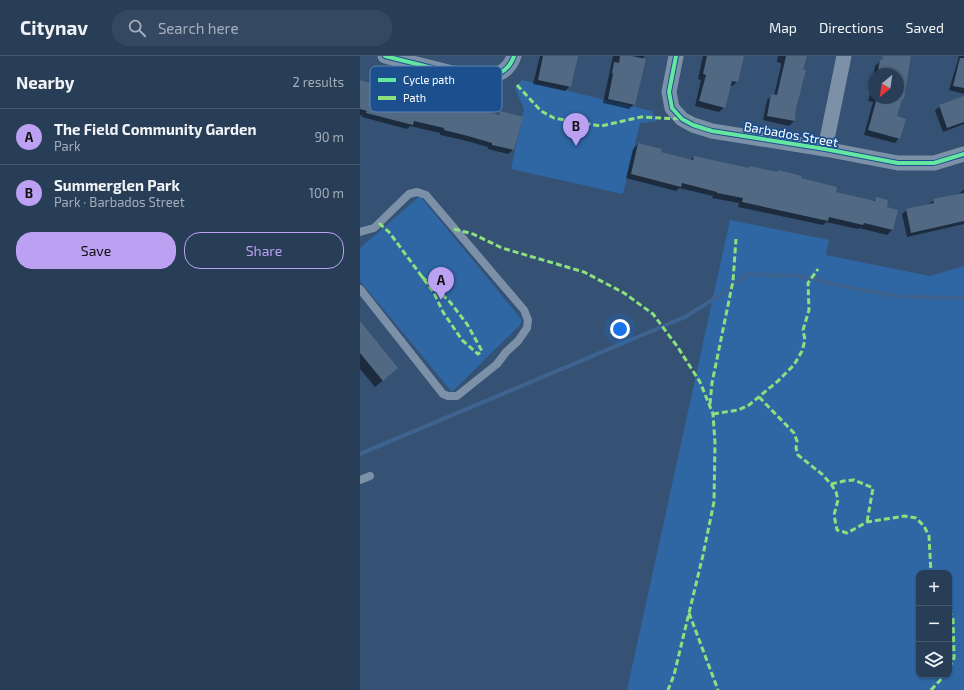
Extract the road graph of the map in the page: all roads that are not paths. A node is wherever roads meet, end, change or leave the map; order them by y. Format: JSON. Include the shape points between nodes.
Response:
{"nodes":[{"id":1,"x":385,"y":56,"type":"edge"},
{"id":2,"x":514,"y":56,"type":"edge"},
{"id":3,"x":676,"y":56,"type":"edge"},
{"id":4,"x":844,"y":56,"type":"edge"},
{"id":5,"x":425,"y":66,"type":"edge"},
{"id":6,"x":502,"y":72,"type":"edge"},
{"id":7,"x":825,"y":149,"type":"junction"},
{"id":8,"x":964,"y":154,"type":"edge"},
{"id":9,"x":360,"y":232,"type":"edge"},
{"id":10,"x":360,"y":289,"type":"edge"},
{"id":11,"x":370,"y":476,"type":"dead end"},
{"id":12,"x":360,"y":480,"type":"edge"}],
"edges":[{"from":1,"to":5,"type":"street"},
{"from":2,"to":6,"type":"street"},
{"from":3,"to":7,"type":"street","name":"Barbados Street","via":[[669,92],[672,108],[682,119],[712,130]]},
{"from":4,"to":7,"type":"street"},
{"from":7,"to":8,"type":"street","name":"Barbados Street","via":[[898,163],[934,163]]},
{"from":9,"to":10,"type":"lane","via":[[374,228],[409,194],[417,192],[426,195],[524,310],[528,320],[527,328],[497,364],[457,396],[448,396],[443,394]]},
{"from":11,"to":12,"type":"lane"}]}
